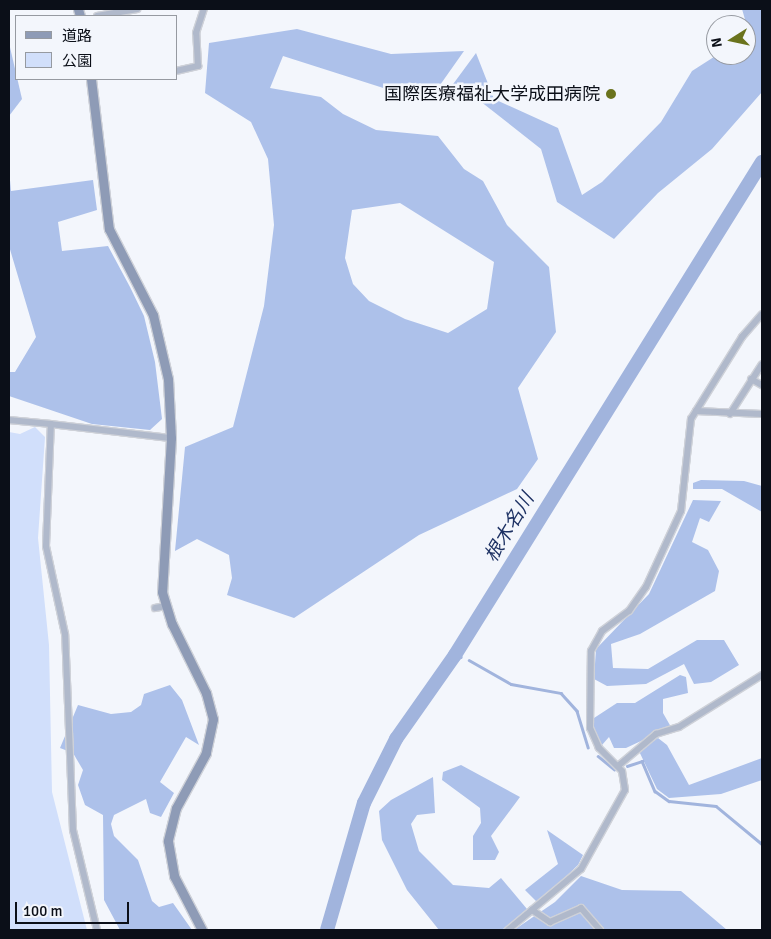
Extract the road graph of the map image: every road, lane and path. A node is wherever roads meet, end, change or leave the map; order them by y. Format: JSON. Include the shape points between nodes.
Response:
{"nodes":[{"id":1,"x":137,"y":9,"type":"edge"},
{"id":2,"x":204,"y":9,"type":"edge"},
{"id":3,"x":103,"y":15,"type":"edge"},
{"id":4,"x":178,"y":71,"type":"edge"},
{"id":5,"x":91,"y":80,"type":"edge"},
{"id":6,"x":762,"y":314,"type":"edge"},
{"id":7,"x":762,"y":364,"type":"edge"},
{"id":8,"x":751,"y":379,"type":"junction"},
{"id":9,"x":762,"y":385,"type":"edge"},
{"id":10,"x":696,"y":410,"type":"junction"},
{"id":11,"x":730,"y":414,"type":"junction"},
{"id":12,"x":762,"y":414,"type":"edge"},
{"id":13,"x":9,"y":420,"type":"edge"},
{"id":14,"x":51,"y":424,"type":"junction"},
{"id":15,"x":171,"y":438,"type":"junction"},
{"id":16,"x":166,"y":606,"type":"junction"},
{"id":17,"x":155,"y":608,"type":"dead end"},
{"id":18,"x":762,"y":675,"type":"edge"},
{"id":19,"x":618,"y":766,"type":"junction"},
{"id":20,"x":532,"y":910,"type":"junction"},
{"id":21,"x":97,"y":930,"type":"edge"},
{"id":22,"x":202,"y":930,"type":"edge"},
{"id":23,"x":508,"y":930,"type":"edge"},
{"id":24,"x":600,"y":930,"type":"edge"}],
"edges":[{"from":1,"to":3,"type":"street"},
{"from":2,"to":4,"type":"street","via":[[196,33],[198,66]]},
{"from":5,"to":15,"type":"street","via":[[106,218],[158,329],[168,379]]},
{"from":6,"to":10,"type":"street","via":[[742,337]]},
{"from":7,"to":8,"type":"street"},
{"from":8,"to":9,"type":"street"},
{"from":8,"to":11,"type":"street"},
{"from":10,"to":11,"type":"street"},
{"from":10,"to":19,"type":"street","via":[[687,434],[683,502],[677,522],[640,598],[602,631],[591,651],[590,728],[599,748]]},
{"from":11,"to":12,"type":"street"},
{"from":13,"to":14,"type":"street"},
{"from":14,"to":15,"type":"street"},
{"from":14,"to":21,"type":"street","via":[[46,546],[66,634],[73,830]]},
{"from":15,"to":16,"type":"street","via":[[161,573]]},
{"from":16,"to":17,"type":"street"},
{"from":16,"to":22,"type":"street","via":[[206,693],[213,719],[206,753],[176,808],[168,841],[174,876]]},
{"from":18,"to":19,"type":"street","via":[[679,727],[656,734]]},
{"from":19,"to":20,"type":"street","via":[[625,790],[582,869]]},
{"from":20,"to":23,"type":"street"},
{"from":20,"to":24,"type":"street","via":[[550,922],[581,908]]}]}
